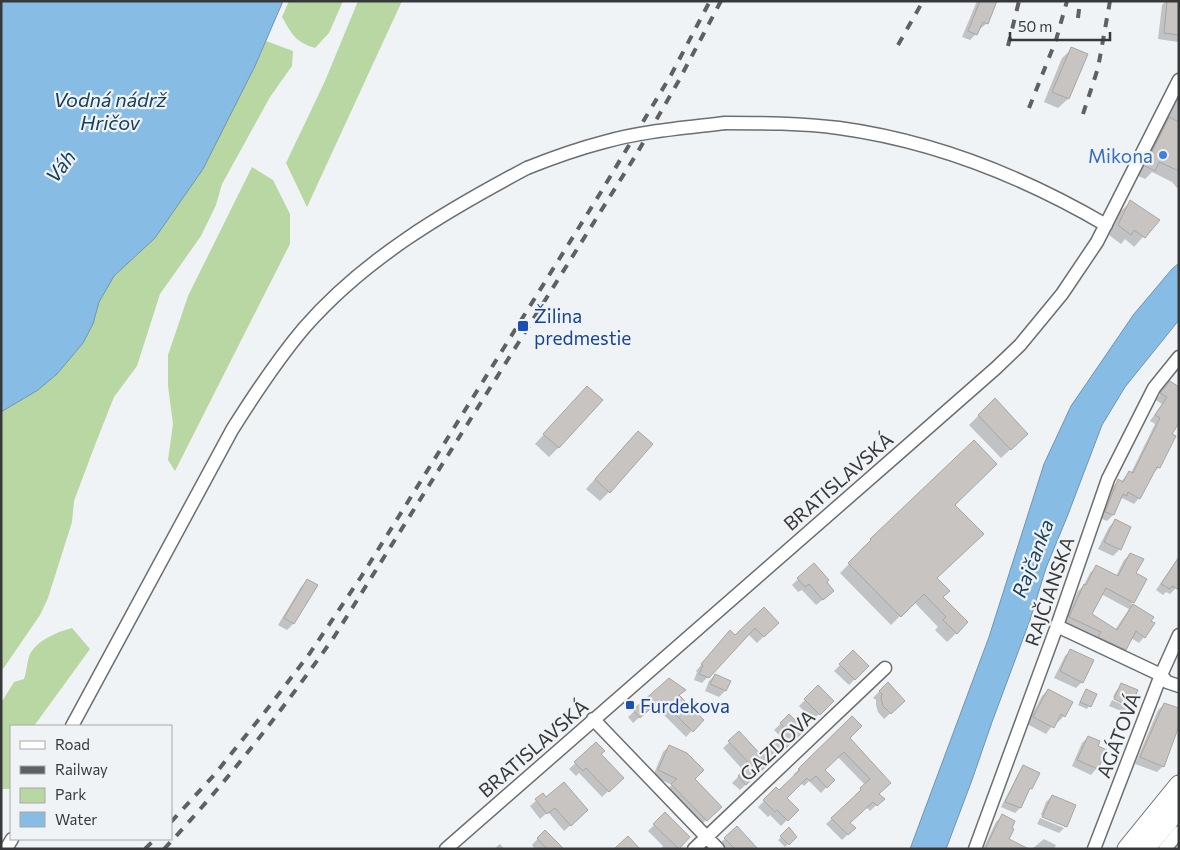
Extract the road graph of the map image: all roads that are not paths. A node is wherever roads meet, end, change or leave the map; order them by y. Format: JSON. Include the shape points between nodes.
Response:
{"nodes":[{"id":1,"x":1179,"y":80,"type":"edge"},
{"id":2,"x":1106,"y":225,"type":"junction"},
{"id":3,"x":1179,"y":357,"type":"edge"},
{"id":4,"x":1057,"y":626,"type":"junction"},
{"id":5,"x":1179,"y":635,"type":"edge"},
{"id":6,"x":885,"y":668,"type":"dead end"},
{"id":7,"x":1161,"y":675,"type":"junction"},
{"id":8,"x":1179,"y":686,"type":"edge"},
{"id":9,"x":593,"y":720,"type":"junction"},
{"id":10,"x":73,"y":725,"type":"edge"},
{"id":11,"x":1179,"y":784,"type":"edge"},
{"id":12,"x":1179,"y":808,"type":"edge"},
{"id":13,"x":1179,"y":832,"type":"edge"},
{"id":14,"x":706,"y":837,"type":"junction"},
{"id":15,"x":446,"y":849,"type":"edge"},
{"id":16,"x":694,"y":849,"type":"edge"},
{"id":17,"x":718,"y":849,"type":"edge"},
{"id":18,"x":975,"y":849,"type":"edge"},
{"id":19,"x":1094,"y":849,"type":"edge"},
{"id":20,"x":1126,"y":849,"type":"edge"},
{"id":21,"x":1146,"y":849,"type":"edge"},
{"id":22,"x":1165,"y":849,"type":"edge"}],
"edges":[{"from":1,"to":2,"type":"street","name":"BRATISLAVSKÁ"},
{"from":2,"to":9,"type":"street","name":"BRATISLAVSKÁ","via":[[1083,265],[1020,345]]},
{"from":2,"to":10,"type":"street","bridge":true,"via":[[1019,180],[975,162],[876,134],[801,124],[725,123],[675,128],[605,142],[527,168],[404,240],[352,281],[299,334],[255,392],[232,430]]},
{"from":3,"to":4,"type":"street","name":"RAJČIANSKA","via":[[1154,388],[1108,479]]},
{"from":4,"to":7,"type":"street"},
{"from":4,"to":18,"type":"street","name":"RAJČIANSKA"},
{"from":5,"to":7,"type":"street","name":"AGÁTOVÁ"},
{"from":6,"to":14,"type":"street","name":"GAZDOVA"},
{"from":7,"to":8,"type":"street"},
{"from":7,"to":19,"type":"street","name":"AGÁTOVÁ"},
{"from":9,"to":14,"type":"street"},
{"from":9,"to":15,"type":"street","name":"BRATISLAVSKÁ"},
{"from":11,"to":20,"type":"main road"},
{"from":12,"to":21,"type":"main road"},
{"from":13,"to":22,"type":"street"},
{"from":14,"to":16,"type":"street","name":"GAZDOVA"},
{"from":14,"to":17,"type":"street"}]}
